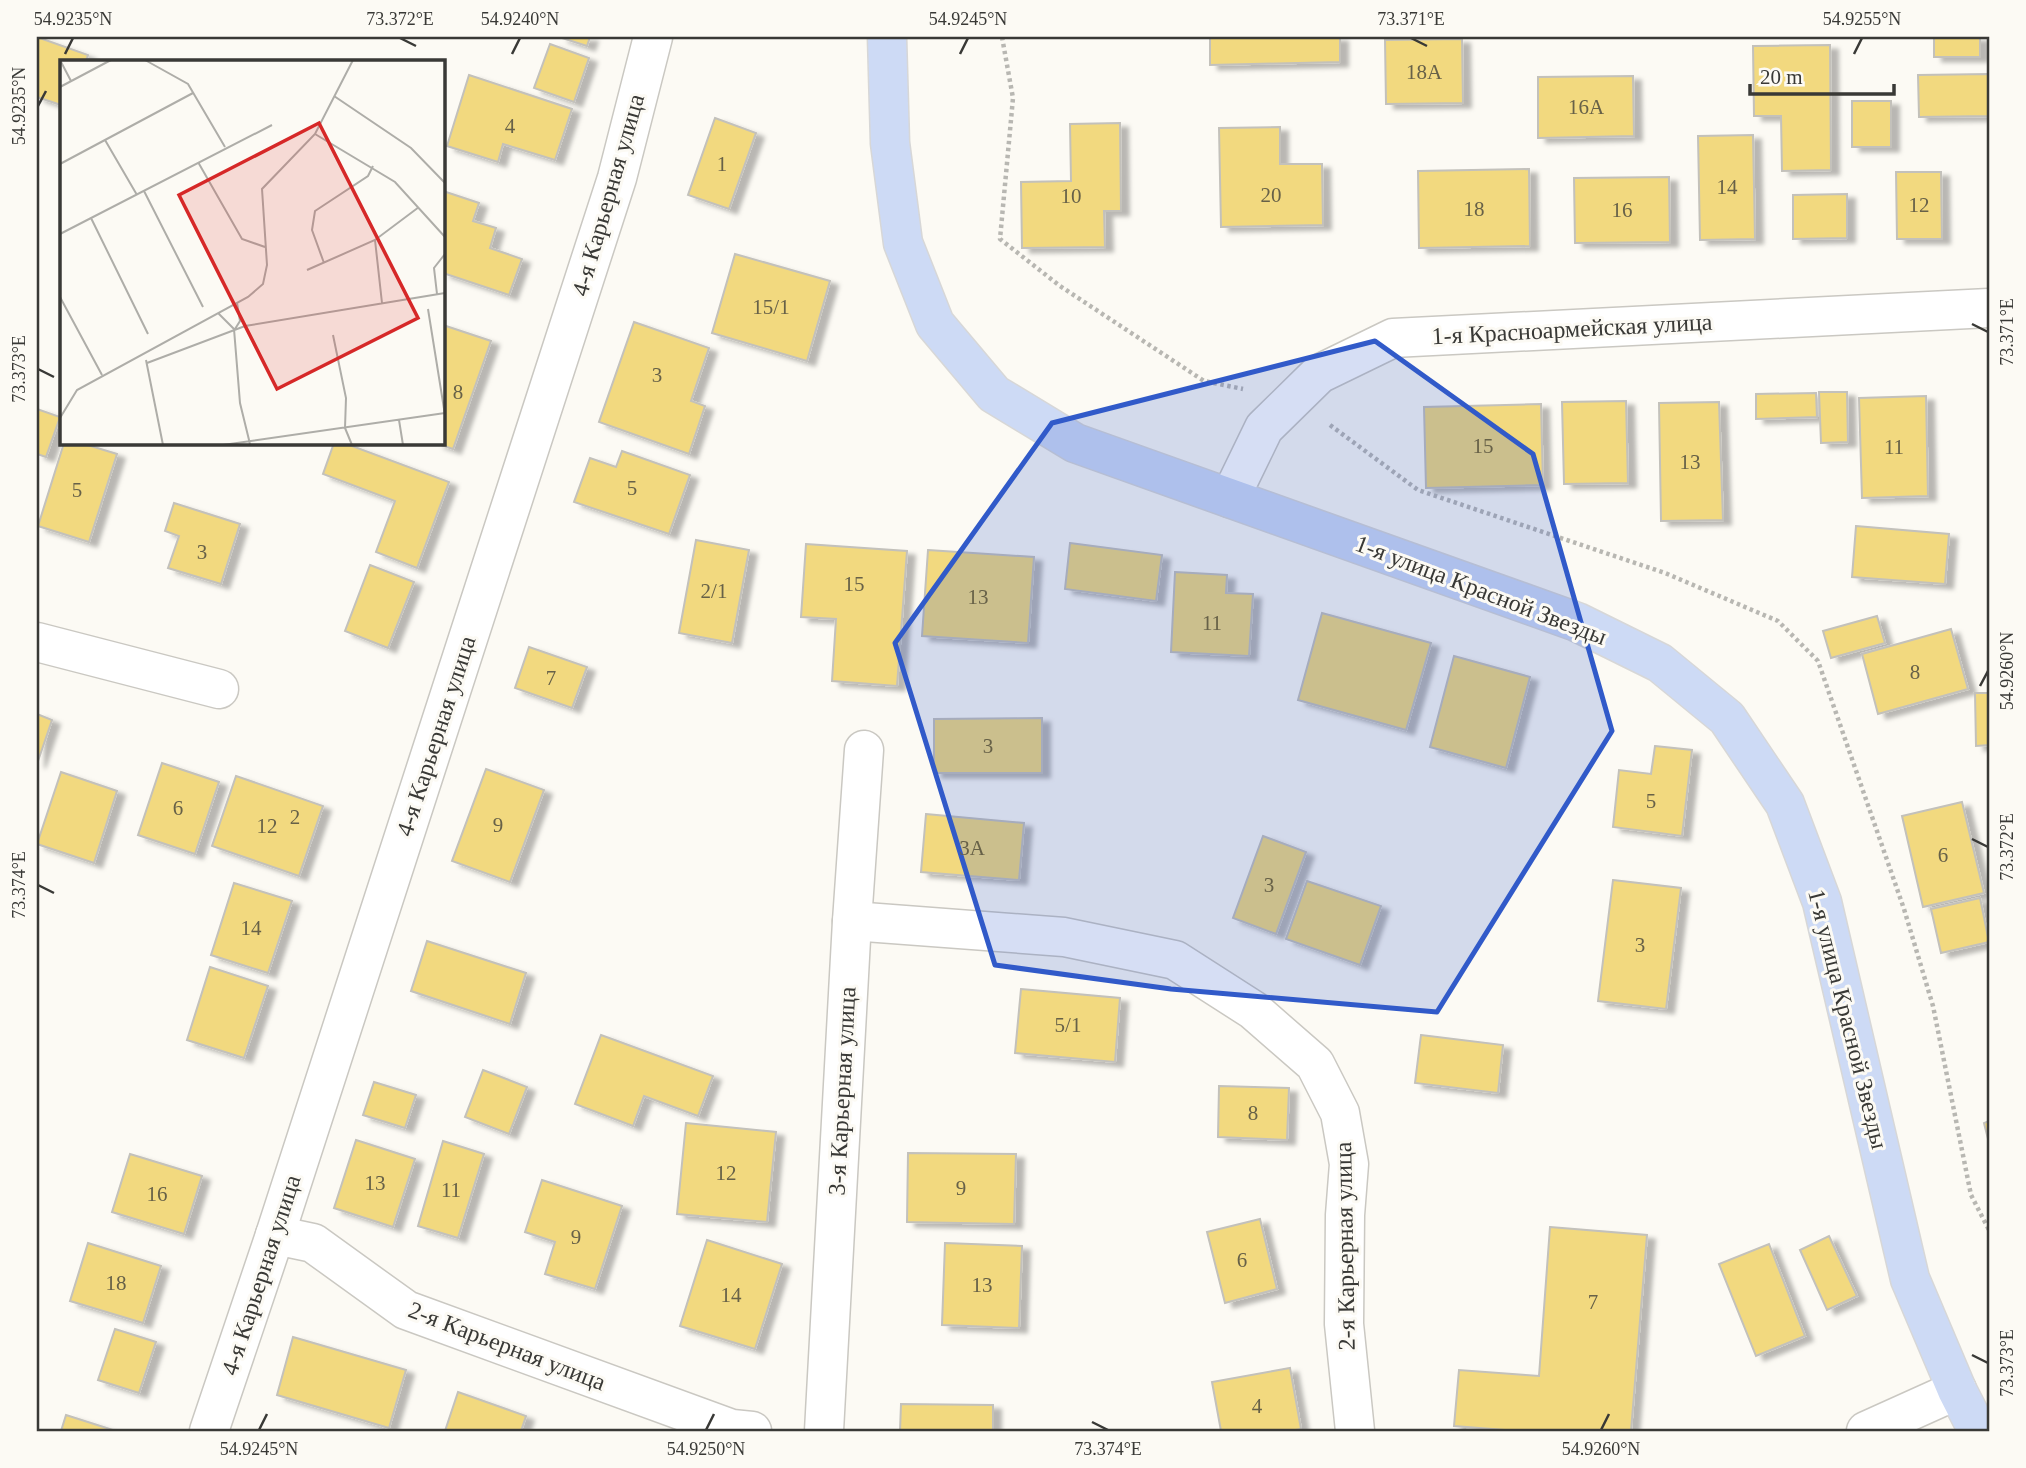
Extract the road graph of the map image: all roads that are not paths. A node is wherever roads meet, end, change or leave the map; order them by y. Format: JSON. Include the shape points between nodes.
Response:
{"nodes":[{"id":1,"x":653,"y":37,"type":"edge"},
{"id":2,"x":887,"y":37,"type":"edge"},
{"id":3,"x":1989,"y":308,"type":"edge"},
{"id":4,"x":1230,"y":498,"type":"junction"},
{"id":5,"x":37,"y":642,"type":"edge"},
{"id":6,"x":219,"y":689,"type":"dead end"},
{"id":7,"x":864,"y":750,"type":"dead end"},
{"id":8,"x":852,"y":921,"type":"junction"},
{"id":9,"x":275,"y":1235,"type":"junction"},
{"id":10,"x":1956,"y":1390,"type":"junction"},
{"id":11,"x":209,"y":1431,"type":"edge"},
{"id":12,"x":752,"y":1431,"type":"edge"},
{"id":13,"x":824,"y":1431,"type":"edge"},
{"id":14,"x":1354,"y":1431,"type":"edge"},
{"id":15,"x":1866,"y":1431,"type":"edge"},
{"id":16,"x":1978,"y":1431,"type":"edge"}],
"edges":[{"from":1,"to":9,"type":"street","name":"4-я Карьерная улица","via":[[617,178]]},
{"from":2,"to":4,"type":"main road","name":"1-я улица Красной Звезды","via":[[890,143],[903,243],[935,324],[994,394],[1075,443]]},
{"from":3,"to":4,"type":"street","name":"1-я Красноармейская улица","via":[[1393,338],[1319,374],[1264,428]]},
{"from":4,"to":10,"type":"main road","name":"1-я улица Красной Звезды","via":[[1577,622],[1660,663],[1727,718],[1785,804],[1822,902],[1910,1279]]},
{"from":5,"to":6,"type":"street"},
{"from":7,"to":8,"type":"street","name":"3-я Карьерная улица"},
{"from":8,"to":13,"type":"street","name":"3-я Карьерная улица"},
{"from":8,"to":14,"type":"street","name":"2-я Карьерная улица","via":[[1064,937],[1175,960],[1253,1010],[1315,1064],[1340,1113],[1349,1164],[1344,1324]]},
{"from":9,"to":11,"type":"street","name":"4-я Карьерная улица"},
{"from":9,"to":12,"type":"street","name":"2-я Карьерная улица","via":[[313,1242],[405,1310],[732,1429]]},
{"from":10,"to":15,"type":"street"},
{"from":10,"to":16,"type":"main road","name":"1-я улица Красной Звезды"}]}
